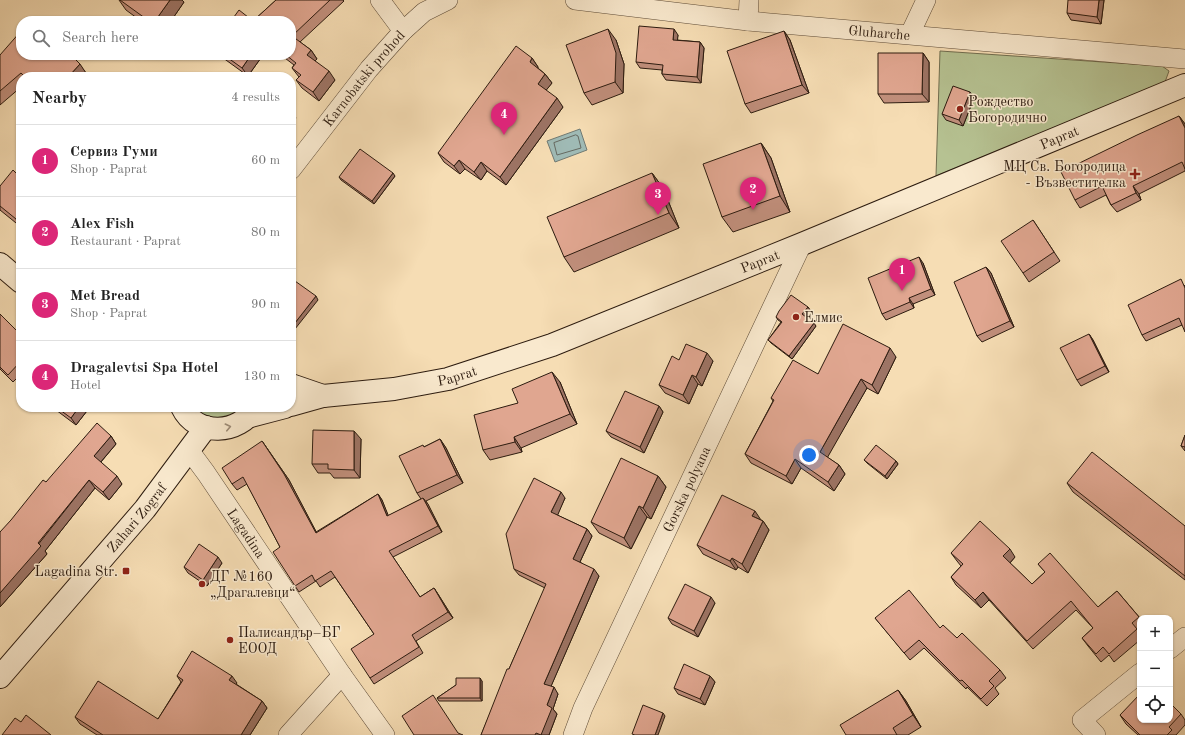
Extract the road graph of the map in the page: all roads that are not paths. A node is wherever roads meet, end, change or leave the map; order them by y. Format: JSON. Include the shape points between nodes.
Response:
{"nodes":[{"id":1,"x":380,"y":0,"type":"edge"},
{"id":2,"x":448,"y":0,"type":"edge"},
{"id":3,"x":575,"y":0,"type":"edge"},
{"id":4,"x":749,"y":0,"type":"edge"},
{"id":5,"x":926,"y":0,"type":"edge"},
{"id":6,"x":748,"y":21,"type":"junction"},
{"id":7,"x":403,"y":31,"type":"junction"},
{"id":8,"x":910,"y":34,"type":"junction"},
{"id":9,"x":1185,"y":59,"type":"edge"},
{"id":10,"x":1185,"y":85,"type":"edge"},
{"id":11,"x":296,"y":164,"type":"edge"},
{"id":12,"x":802,"y":244,"type":"junction"},
{"id":13,"x":0,"y":264,"type":"edge"},
{"id":14,"x":16,"y":278,"type":"edge"},
{"id":15,"x":296,"y":387,"type":"edge"},
{"id":16,"x":323,"y":396,"type":"junction"},
{"id":17,"x":296,"y":404,"type":"edge"},
{"id":18,"x":184,"y":412,"type":"edge"},
{"id":19,"x":251,"y":412,"type":"edge"},
{"id":20,"x":206,"y":428,"type":"junction"},
{"id":21,"x":189,"y":450,"type":"junction"},
{"id":22,"x":1185,"y":638,"type":"edge"},
{"id":23,"x":1173,"y":648,"type":"edge"},
{"id":24,"x":342,"y":675,"type":"junction"},
{"id":25,"x":1137,"y":675,"type":"edge"},
{"id":26,"x":0,"y":677,"type":"edge"},
{"id":27,"x":288,"y":735,"type":"edge"},
{"id":28,"x":385,"y":735,"type":"edge"},
{"id":29,"x":573,"y":735,"type":"edge"},
{"id":30,"x":1096,"y":735,"type":"edge"}],
"edges":[{"from":1,"to":7,"type":"street"},
{"from":2,"to":7,"type":"street","name":"Karnobatski prohod","via":[[424,12]]},
{"from":3,"to":6,"type":"street","name":"Gluharche"},
{"from":4,"to":6,"type":"street"},
{"from":5,"to":8,"type":"street"},
{"from":6,"to":8,"type":"street","name":"Gluharche"},
{"from":7,"to":11,"type":"street","name":"Karnobatski prohod","via":[[369,69]]},
{"from":8,"to":9,"type":"street","name":"Gluharche"},
{"from":10,"to":12,"type":"main road","name":"Paprat"},
{"from":12,"to":16,"type":"main road","name":"Paprat","via":[[552,345],[448,379],[394,389]]},
{"from":12,"to":29,"type":"street","name":"Gorska polyana","via":[[583,708]]},
{"from":13,"to":14,"type":"main road"},
{"from":15,"to":16,"type":"main road","name":"Paprat"},
{"from":16,"to":17,"type":"main road","name":"Paprat"},
{"from":18,"to":20,"type":"main road","via":[[194,422]]},
{"from":20,"to":19,"type":"main road","one_way":true,"via":[[228,428],[238,424]]},
{"from":20,"to":21,"type":"main road","name":"Zahari Zograf"},
{"from":21,"to":24,"type":"street","name":"Lagadina"},
{"from":21,"to":26,"type":"main road","name":"Zahari Zograf","via":[[145,509]]},
{"from":22,"to":23,"type":"street"},
{"from":24,"to":27,"type":"street"},
{"from":24,"to":28,"type":"street","name":"Lagadina"},
{"from":25,"to":30,"type":"street","via":[[1082,720]]}]}
